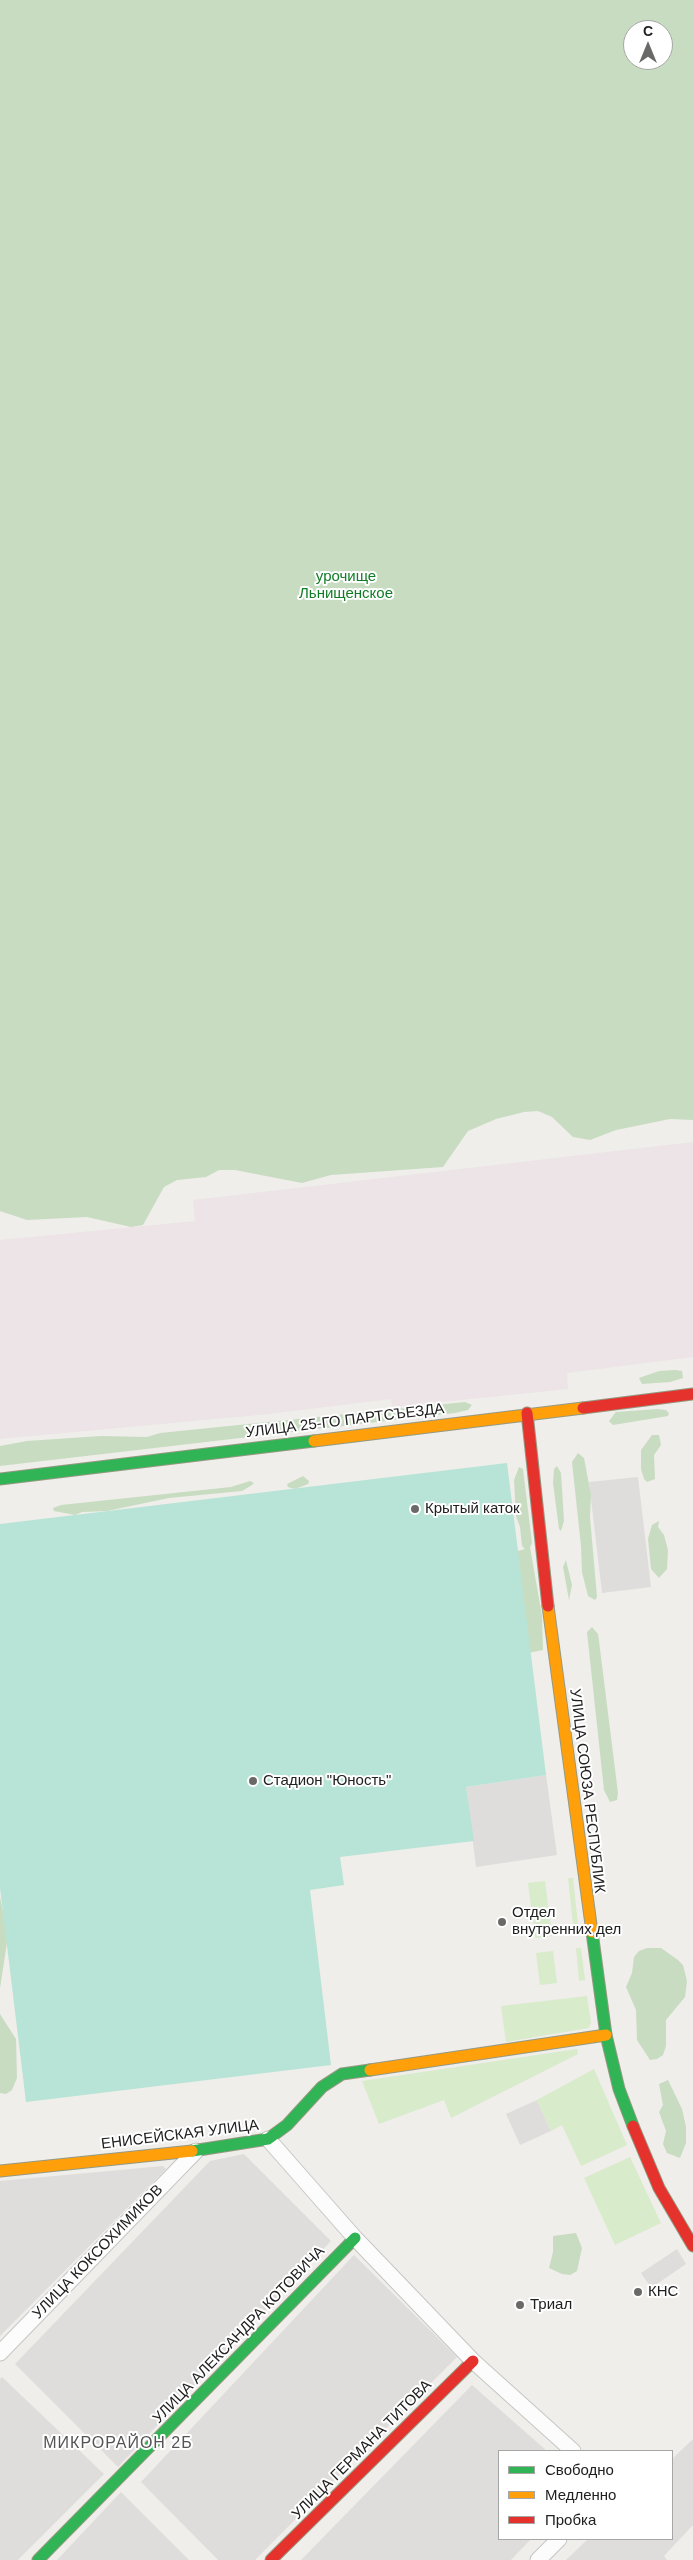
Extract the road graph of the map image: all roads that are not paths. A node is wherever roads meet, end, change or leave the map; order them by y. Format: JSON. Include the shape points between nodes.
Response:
{"nodes":[{"id":1,"x":693,"y":1394,"type":"edge"},
{"id":2,"x":527,"y":1413,"type":"junction"},
{"id":3,"x":0,"y":1479,"type":"edge"},
{"id":4,"x":606,"y":2035,"type":"junction"},
{"id":5,"x":268,"y":2139,"type":"junction"},
{"id":6,"x":196,"y":2151,"type":"junction"},
{"id":7,"x":0,"y":2171,"type":"edge"},
{"id":8,"x":355,"y":2238,"type":"junction"},
{"id":9,"x":693,"y":2246,"type":"edge"},
{"id":10,"x":0,"y":2353,"type":"edge"},
{"id":11,"x":473,"y":2361,"type":"junction"},
{"id":12,"x":572,"y":2450,"type":"edge"},
{"id":13,"x":558,"y":2540,"type":"edge"},
{"id":14,"x":38,"y":2560,"type":"edge"},
{"id":15,"x":271,"y":2560,"type":"edge"},
{"id":16,"x":538,"y":2560,"type":"edge"}],
"edges":[{"from":1,"to":2,"type":"street","name":"УЛИЦА 25-ГО ПАРТСЪЕЗДА"},
{"from":2,"to":3,"type":"street","name":"УЛИЦА 25-ГО ПАРТСЪЕЗДА"},
{"from":2,"to":4,"type":"street","name":"УЛИЦА СОЮЗА РЕСПУБЛИК","via":[[550,1626]]},
{"from":4,"to":5,"type":"street","name":"ЕНИСЕЙСКАЯ УЛИЦА","via":[[342,2074],[322,2088],[287,2125]]},
{"from":4,"to":9,"type":"street","name":"УЛИЦА СОЮЗА РЕСПУБЛИК","via":[[619,2090],[638,2140],[659,2188]]},
{"from":5,"to":6,"type":"street","name":"ЕНИСЕЙСКАЯ УЛИЦА"},
{"from":5,"to":8,"type":"street"},
{"from":6,"to":7,"type":"street","name":"ЕНИСЕЙСКАЯ УЛИЦА"},
{"from":6,"to":10,"type":"street","name":"УЛИЦА КОКСОХИМИКОВ"},
{"from":8,"to":11,"type":"street"},
{"from":8,"to":14,"type":"street","name":"УЛИЦА АЛЕКСАНДРА КОТОВИЧА"},
{"from":11,"to":12,"type":"street"},
{"from":11,"to":15,"type":"street","name":"УЛИЦА ГЕРМАНА ТИТОВА"},
{"from":13,"to":16,"type":"street"}]}
